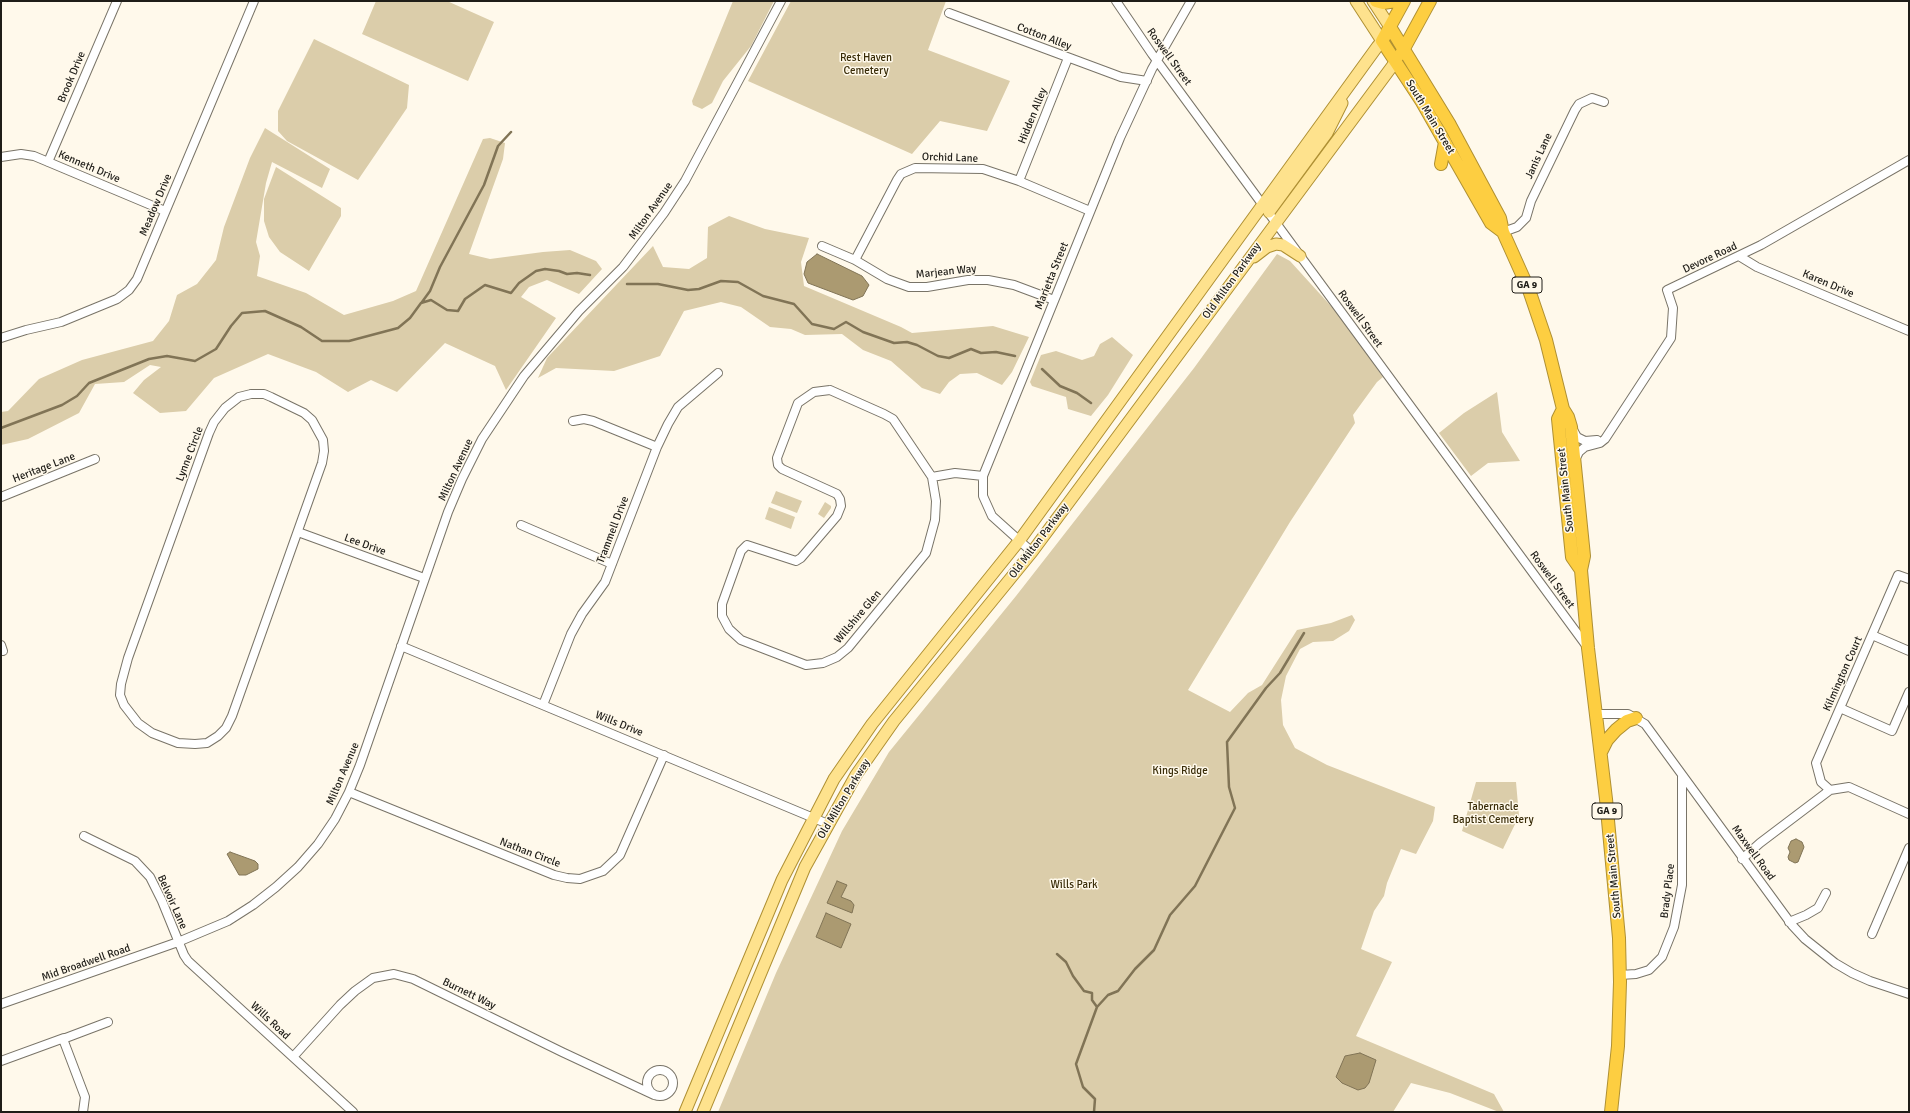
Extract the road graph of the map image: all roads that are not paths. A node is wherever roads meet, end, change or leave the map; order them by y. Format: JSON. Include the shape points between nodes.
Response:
{"nodes":[{"id":1,"x":117,"y":1,"type":"edge"},
{"id":2,"x":254,"y":1,"type":"edge"},
{"id":3,"x":781,"y":1,"type":"edge"},
{"id":4,"x":1116,"y":1,"type":"edge"},
{"id":5,"x":1191,"y":1,"type":"edge"},
{"id":6,"x":1356,"y":1,"type":"edge"},
{"id":7,"x":1375,"y":1,"type":"edge"},
{"id":8,"x":1396,"y":1,"type":"edge"},
{"id":9,"x":1404,"y":1,"type":"edge"},
{"id":10,"x":1430,"y":1,"type":"edge"},
{"id":11,"x":949,"y":13,"type":"dead end"},
{"id":12,"x":1390,"y":27,"type":"junction"},
{"id":13,"x":1382,"y":40,"type":"junction"},
{"id":14,"x":1404,"y":49,"type":"junction"},
{"id":15,"x":1068,"y":58,"type":"junction"},
{"id":16,"x":1157,"y":60,"type":"junction"},
{"id":17,"x":1396,"y":61,"type":"junction"},
{"id":18,"x":1147,"y":81,"type":"junction"},
{"id":19,"x":1604,"y":102,"type":"dead end"},
{"id":20,"x":1445,"y":142,"type":"junction"},
{"id":21,"x":1,"y":157,"type":"edge"},
{"id":22,"x":48,"y":162,"type":"junction"},
{"id":23,"x":1907,"y":163,"type":"edge"},
{"id":24,"x":1441,"y":164,"type":"dead end"},
{"id":25,"x":1019,"y":181,"type":"junction"},
{"id":26,"x":1266,"y":208,"type":"junction"},
{"id":27,"x":166,"y":211,"type":"junction"},
{"id":28,"x":1090,"y":211,"type":"junction"},
{"id":29,"x":1276,"y":222,"type":"junction"},
{"id":30,"x":1503,"y":232,"type":"junction"},
{"id":31,"x":822,"y":246,"type":"dead end"},
{"id":32,"x":1300,"y":256,"type":"junction"},
{"id":33,"x":1739,"y":256,"type":"junction"},
{"id":34,"x":855,"y":260,"type":"junction"},
{"id":35,"x":1247,"y":261,"type":"junction"},
{"id":36,"x":1054,"y":300,"type":"junction"},
{"id":37,"x":1909,"y":331,"type":"edge"},
{"id":38,"x":1,"y":338,"type":"edge"},
{"id":39,"x":718,"y":374,"type":"dead end"},
{"id":40,"x":1563,"y":408,"type":"junction"},
{"id":41,"x":573,"y":422,"type":"dead end"},
{"id":42,"x":1571,"y":427,"type":"junction"},
{"id":43,"x":1605,"y":439,"type":"junction"},
{"id":44,"x":657,"y":447,"type":"junction"},
{"id":45,"x":96,"y":459,"type":"dead end"},
{"id":46,"x":1575,"y":463,"type":"junction"},
{"id":47,"x":984,"y":476,"type":"junction"},
{"id":48,"x":932,"y":477,"type":"junction"},
{"id":49,"x":1,"y":496,"type":"edge"},
{"id":50,"x":521,"y":525,"type":"dead end"},
{"id":51,"x":298,"y":532,"type":"junction"},
{"id":52,"x":1019,"y":542,"type":"junction"},
{"id":53,"x":1032,"y":552,"type":"junction"},
{"id":54,"x":612,"y":564,"type":"junction"},
{"id":55,"x":1581,"y":570,"type":"junction"},
{"id":56,"x":424,"y":578,"type":"junction"},
{"id":57,"x":1909,"y":579,"type":"edge"},
{"id":58,"x":1872,"y":635,"type":"junction"},
{"id":59,"x":401,"y":646,"type":"junction"},
{"id":60,"x":1588,"y":648,"type":"junction"},
{"id":61,"x":1909,"y":651,"type":"edge"},
{"id":62,"x":1909,"y":692,"type":"edge"},
{"id":63,"x":543,"y":705,"type":"junction"},
{"id":64,"x":1840,"y":708,"type":"junction"},
{"id":65,"x":1596,"y":714,"type":"junction"},
{"id":66,"x":1636,"y":718,"type":"junction"},
{"id":67,"x":1601,"y":752,"type":"junction"},
{"id":68,"x":664,"y":755,"type":"junction"},
{"id":69,"x":1682,"y":777,"type":"junction"},
{"id":70,"x":1830,"y":790,"type":"junction"},
{"id":71,"x":349,"y":792,"type":"junction"},
{"id":72,"x":1909,"y":814,"type":"edge"},
{"id":73,"x":813,"y":818,"type":"junction"},
{"id":74,"x":828,"y":824,"type":"junction"},
{"id":75,"x":84,"y":836,"type":"dead end"},
{"id":76,"x":1909,"y":848,"type":"edge"},
{"id":77,"x":1742,"y":859,"type":"junction"},
{"id":78,"x":1826,"y":893,"type":"dead end"},
{"id":79,"x":1789,"y":922,"type":"junction"},
{"id":80,"x":1872,"y":934,"type":"dead end"},
{"id":81,"x":178,"y":942,"type":"junction"},
{"id":82,"x":1620,"y":975,"type":"junction"},
{"id":83,"x":1909,"y":994,"type":"edge"},
{"id":84,"x":1,"y":1004,"type":"edge"},
{"id":85,"x":108,"y":1022,"type":"dead end"},
{"id":86,"x":64,"y":1038,"type":"junction"},
{"id":87,"x":293,"y":1057,"type":"junction"},
{"id":88,"x":1,"y":1061,"type":"edge"},
{"id":89,"x":654,"y":1095,"type":"dead end"},
{"id":90,"x":83,"y":1112,"type":"edge"},
{"id":91,"x":352,"y":1112,"type":"edge"},
{"id":92,"x":685,"y":1112,"type":"edge"},
{"id":93,"x":703,"y":1112,"type":"edge"},
{"id":94,"x":1611,"y":1112,"type":"edge"}],
"edges":[{"from":1,"to":22,"type":"street","name":"Brook Drive"},
{"from":2,"to":27,"type":"street","name":"Meadow Drive"},
{"from":3,"to":56,"type":"street","name":"Milton Avenue","via":[[685,181],[664,213],[623,267],[547,347],[496,416],[462,479]]},
{"from":4,"to":16,"type":"street","name":"Roswell Street"},
{"from":5,"to":16,"type":"street","name":"Marietta Street"},
{"from":6,"to":13,"type":"main road","name":"South Main Street","number":"GA 9"},
{"from":7,"to":8,"type":"highway"},
{"from":7,"to":12,"type":"main road","name":"South Main Street","number":"GA 9"},
{"from":9,"to":12,"type":"highway"},
{"from":10,"to":14,"type":"highway","name":"Old Milton Parkway"},
{"from":11,"to":15,"type":"street","name":"Cotton Alley"},
{"from":12,"to":13,"type":"highway"},
{"from":12,"to":14,"type":"highway","name":"South Main Street","number":"GA 9"},
{"from":13,"to":17,"type":"highway","name":"South Main Street","number":"GA 9"},
{"from":13,"to":26,"type":"main road","name":"Old Milton Parkway","via":[[1343,94],[1339,111],[1327,133]]},
{"from":14,"to":17,"type":"highway","name":"Old Milton Parkway"},
{"from":14,"to":30,"type":"highway","name":"South Main Street","number":"GA 9","via":[[1472,164],[1500,218]]},
{"from":15,"to":18,"type":"street","name":"Cotton Alley","via":[[1132,79]]},
{"from":15,"to":25,"type":"street","name":"Hidden Alley"},
{"from":16,"to":18,"type":"street","name":"Marietta Street"},
{"from":16,"to":26,"type":"street","name":"Roswell Street"},
{"from":17,"to":20,"type":"highway","name":"South Main Street","number":"GA 9"},
{"from":17,"to":29,"type":"main road","name":"Old Milton Parkway"},
{"from":18,"to":28,"type":"street","name":"Marietta Street"},
{"from":19,"to":30,"type":"street","name":"Janis Lane","via":[[1592,98],[1580,104],[1575,110],[1531,201],[1526,218],[1516,227]]},
{"from":20,"to":24,"type":"highway"},
{"from":20,"to":30,"type":"highway","name":"South Main Street","number":"GA 9","via":[[1491,223]]},
{"from":21,"to":22,"type":"street","name":"Kenneth Drive","via":[[21,154]]},
{"from":22,"to":27,"type":"street","name":"Kenneth Drive"},
{"from":23,"to":33,"type":"street","name":"Devore Road"},
{"from":25,"to":28,"type":"street","name":"Orchid Lane"},
{"from":25,"to":34,"type":"street","name":"Orchid Lane","via":[[983,170],[910,169],[897,180]]},
{"from":26,"to":29,"type":"street","name":"Roswell Street"},
{"from":26,"to":52,"type":"main road","name":"Old Milton Parkway"},
{"from":27,"to":38,"type":"street","name":"Meadow Drive","via":[[137,279],[123,295],[61,322]]},
{"from":28,"to":36,"type":"street","name":"Marietta Street"},
{"from":29,"to":32,"type":"street","name":"Roswell Street"},
{"from":29,"to":35,"type":"main road","name":"Old Milton Parkway"},
{"from":30,"to":40,"type":"highway","name":"South Main Street","number":"GA 9","via":[[1529,290],[1541,325]]},
{"from":31,"to":34,"type":"street","name":"Marjean Way"},
{"from":32,"to":35,"type":"main road","via":[[1283,245],[1276,244]]},
{"from":32,"to":60,"type":"street","name":"Roswell Street"},
{"from":33,"to":37,"type":"street","name":"Karen Drive","via":[[1757,267]]},
{"from":33,"to":43,"type":"street","name":"Devore Road","via":[[1667,290],[1673,308],[1671,338]]},
{"from":34,"to":36,"type":"street","name":"Marjean Way","via":[[873,272],[909,286],[927,288],[968,280],[988,280],[1014,285]]},
{"from":35,"to":53,"type":"main road","name":"Old Milton Parkway"},
{"from":36,"to":47,"type":"street","name":"Marietta Street"},
{"from":39,"to":44,"type":"street","name":"Trammell Drive","via":[[678,407]]},
{"from":40,"to":42,"type":"highway","name":"South Main Street","number":"GA 9"},
{"from":40,"to":55,"type":"highway","name":"South Main Street","number":"GA 9","via":[[1558,419],[1572,557]]},
{"from":41,"to":44,"type":"street","via":[[584,419],[593,421]]},
{"from":42,"to":43,"type":"street","via":[[1577,437],[1585,441]]},
{"from":42,"to":46,"type":"highway","name":"South Main Street","number":"GA 9"},
{"from":43,"to":46,"type":"street","via":[[1585,447],[1579,452]]},
{"from":44,"to":54,"type":"street","name":"Trammell Drive"},
{"from":45,"to":49,"type":"street","name":"Heritage Lane"},
{"from":46,"to":55,"type":"highway","name":"South Main Street","number":"GA 9","via":[[1584,556]]},
{"from":47,"to":48,"type":"street","via":[[954,473]]},
{"from":47,"to":52,"type":"street","name":"Marietta Street","via":[[982,492],[989,511]]},
{"from":48,"to":48,"type":"street","name":"Willshire Glen","via":[[936,501],[935,520],[926,553],[848,648],[837,657],[824,663],[806,665],[741,640],[729,629],[722,616],[722,604],[744,548],[747,545],[756,547],[796,561],[802,558],[837,516],[841,506],[837,494],[782,470],[778,465],[777,458],[798,403],[805,397],[814,392],[830,390],[893,419]]},
{"from":50,"to":54,"type":"street"},
{"from":51,"to":51,"type":"street","name":"Lynne Circle","via":[[322,464],[324,451],[319,430],[304,413],[264,394],[239,397],[225,408],[209,433],[128,658],[120,695],[124,705],[138,723],[152,733],[186,744],[212,740],[226,728]]},
{"from":51,"to":56,"type":"street","name":"Lee Drive"},
{"from":52,"to":53,"type":"street","name":"Marietta Street"},
{"from":52,"to":73,"type":"main road","name":"Old Milton Parkway","via":[[872,724],[834,779]]},
{"from":53,"to":74,"type":"main road","name":"Old Milton Parkway","via":[[894,720],[856,776]]},
{"from":54,"to":63,"type":"street","name":"Trammell Drive","via":[[599,592],[571,634]]},
{"from":55,"to":60,"type":"highway","name":"South Main Street","number":"GA 9"},
{"from":56,"to":59,"type":"street","name":"Milton Avenue"},
{"from":57,"to":58,"type":"street","name":"Kilmington Court","via":[[1898,575]]},
{"from":58,"to":61,"type":"street"},
{"from":58,"to":64,"type":"street","name":"Kilmington Court"},
{"from":59,"to":63,"type":"street","name":"Wills Drive"},
{"from":59,"to":71,"type":"street","name":"Milton Avenue"},
{"from":60,"to":65,"type":"highway","name":"South Main Street","number":"GA 9"},
{"from":62,"to":64,"type":"street","via":[[1892,731]]},
{"from":63,"to":68,"type":"street","name":"Wills Drive"},
{"from":64,"to":70,"type":"street","name":"Kilmington Court","via":[[1816,763],[1821,782]]},
{"from":65,"to":66,"type":"street","name":"Maxwell Road","via":[[1628,714]]},
{"from":65,"to":67,"type":"highway","name":"South Main Street","number":"GA 9"},
{"from":66,"to":67,"type":"highway","via":[[1627,721],[1616,730]]},
{"from":66,"to":69,"type":"street","name":"Maxwell Road","via":[[1645,724]]},
{"from":67,"to":82,"type":"highway","name":"South Main Street","number":"GA 9","via":[[1616,897]]},
{"from":68,"to":71,"type":"street","name":"Nathan Circle","via":[[620,854],[603,871],[580,879],[554,875]]},
{"from":68,"to":73,"type":"street","name":"Wills Drive"},
{"from":69,"to":77,"type":"street","name":"Maxwell Road"},
{"from":69,"to":82,"type":"street","name":"Brady Place","via":[[1682,885],[1674,927],[1662,957],[1649,970]]},
{"from":70,"to":72,"type":"street","via":[[1849,787]]},
{"from":70,"to":77,"type":"street"},
{"from":71,"to":81,"type":"street","name":"Milton Avenue","via":[[318,844],[276,887],[228,921]]},
{"from":73,"to":74,"type":"street","name":"Wills Drive"},
{"from":73,"to":92,"type":"main road","name":"Old Milton Parkway","via":[[782,880]]},
{"from":74,"to":93,"type":"main road","name":"Old Milton Parkway","via":[[805,867]]},
{"from":75,"to":81,"type":"street","name":"Belvoir Lane","via":[[135,861],[150,877]]},
{"from":76,"to":80,"type":"street"},
{"from":77,"to":79,"type":"street","name":"Maxwell Road"},
{"from":78,"to":79,"type":"street","via":[[1818,908]]},
{"from":79,"to":83,"type":"street","name":"Maxwell Road","via":[[1805,939],[1835,963],[1870,981]]},
{"from":81,"to":84,"type":"street","name":"Mid Broadwell Road"},
{"from":81,"to":87,"type":"street","name":"Wills Road","via":[[188,960]]},
{"from":82,"to":94,"type":"highway","name":"South Main Street","number":"GA 9","via":[[1618,1046]]},
{"from":85,"to":86,"type":"street"},
{"from":86,"to":88,"type":"street"},
{"from":86,"to":90,"type":"street","via":[[85,1097]]},
{"from":87,"to":89,"type":"street","name":"Burnett Way","via":[[355,991],[373,978],[394,974],[413,980]]},
{"from":87,"to":91,"type":"street","name":"Wills Road"}]}
